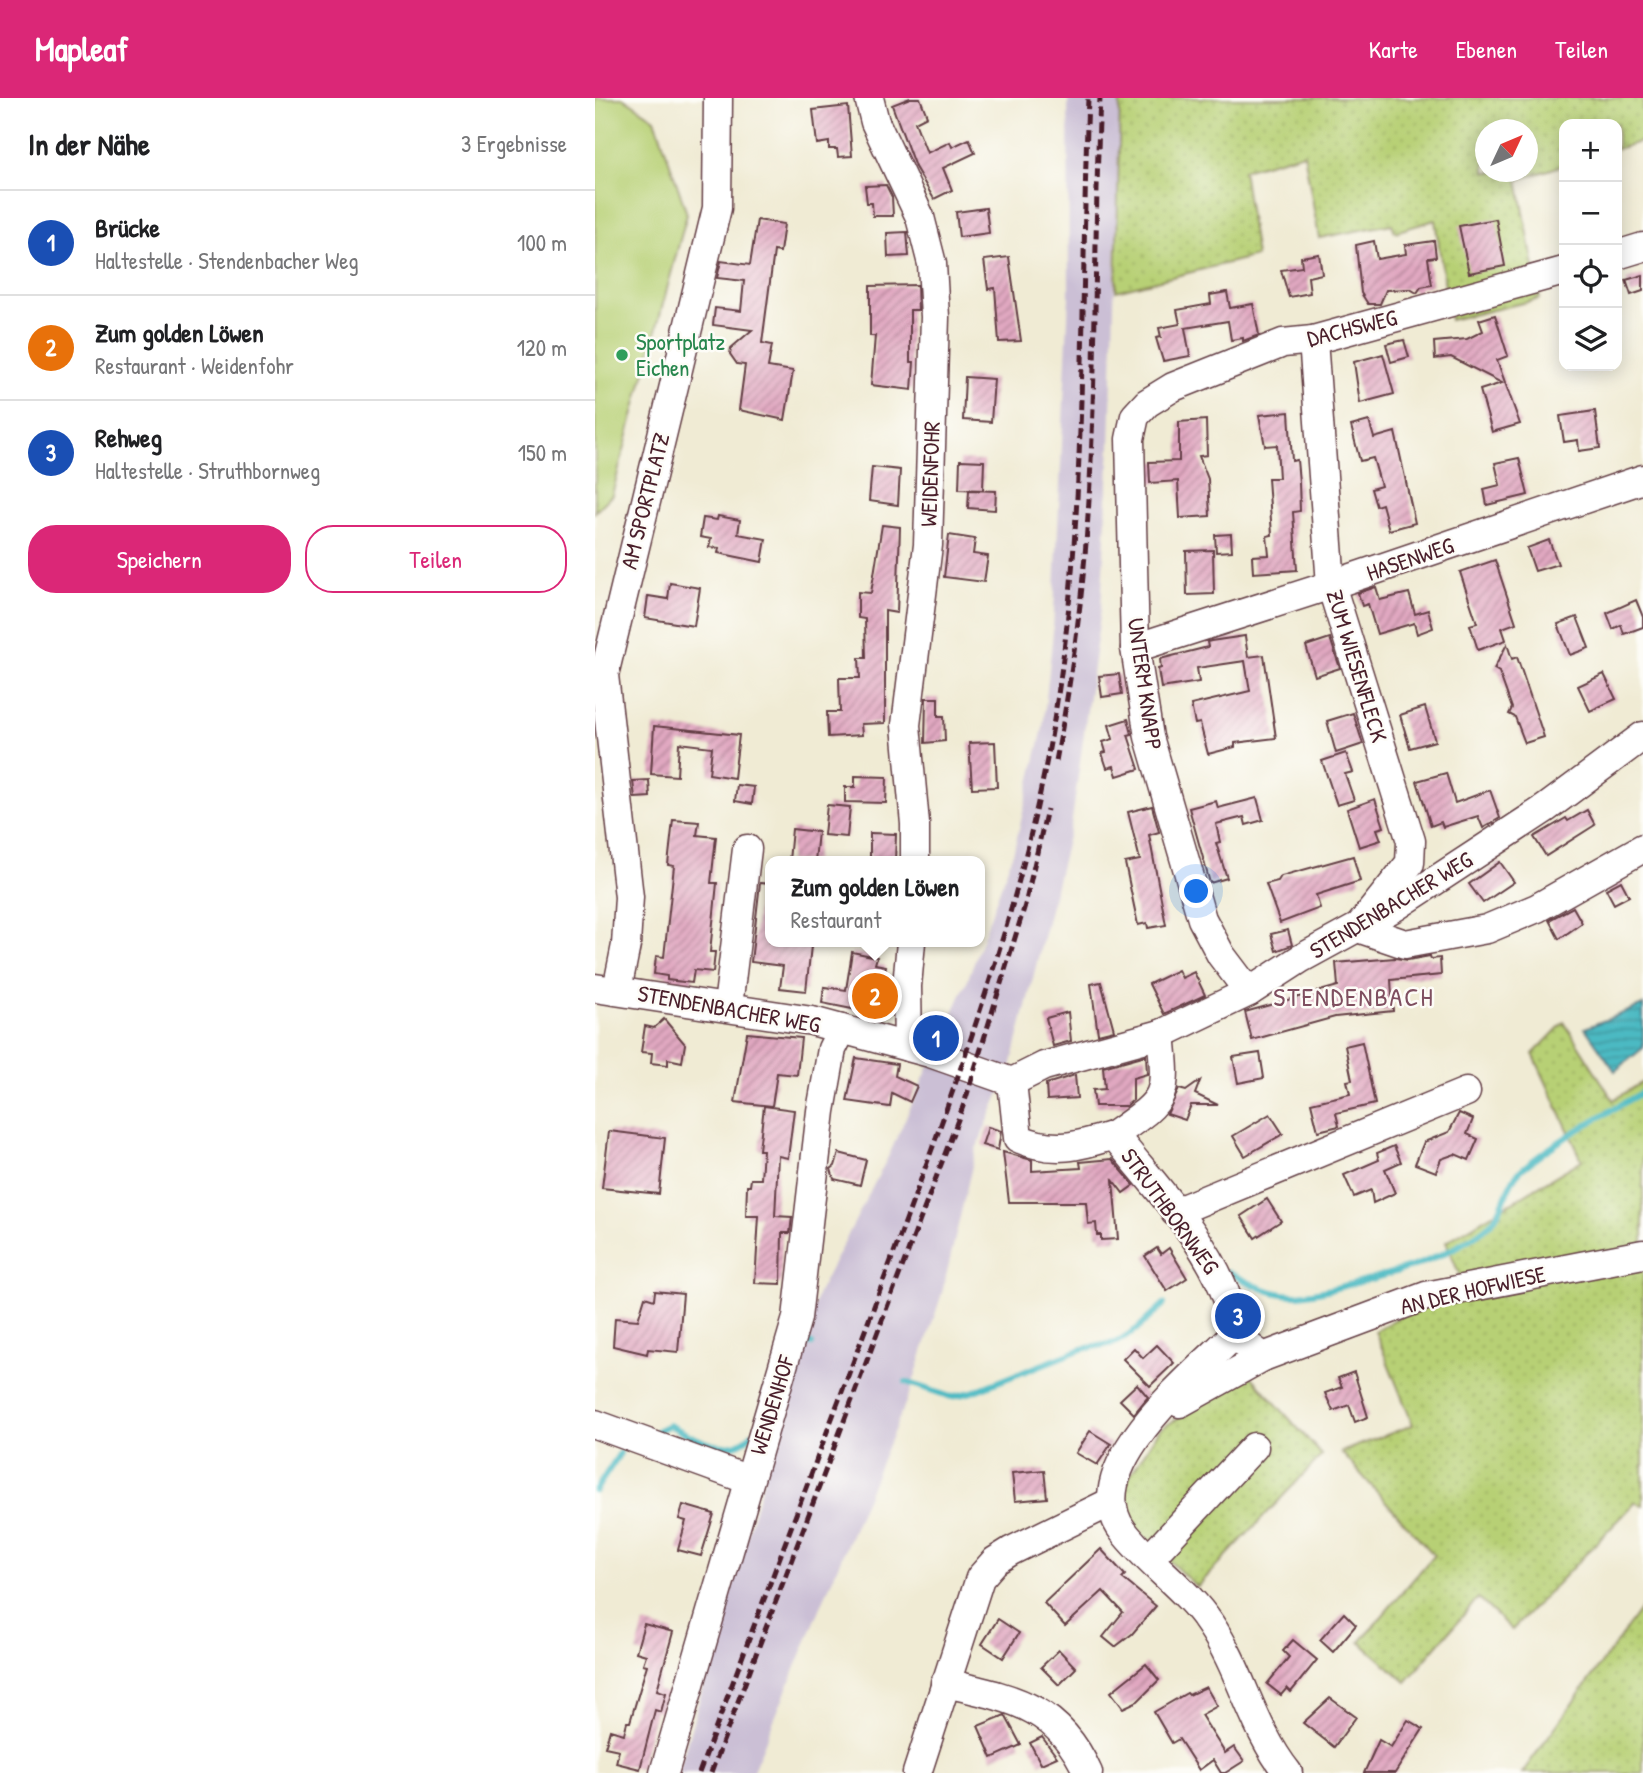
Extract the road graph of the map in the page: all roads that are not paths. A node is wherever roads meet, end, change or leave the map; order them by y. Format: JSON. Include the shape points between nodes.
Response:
{"nodes":[{"id":1,"x":718,"y":98,"type":"edge"},
{"id":2,"x":869,"y":98,"type":"edge"},
{"id":3,"x":1643,"y":247,"type":"edge"},
{"id":4,"x":1622,"y":253,"type":"edge"},
{"id":5,"x":1559,"y":272,"type":"edge"},
{"id":6,"x":1313,"y":340,"type":"junction"},
{"id":7,"x":1147,"y":403,"type":"joint"},
{"id":8,"x":1643,"y":479,"type":"edge"},
{"id":9,"x":1331,"y":585,"type":"junction"},
{"id":10,"x":1135,"y":648,"type":"junction"},
{"id":11,"x":1643,"y":736,"type":"edge"},
{"id":12,"x":1643,"y":848,"type":"edge"},
{"id":13,"x":747,"y":849,"type":"dead end"},
{"id":14,"x":915,"y":856,"type":"edge"},
{"id":15,"x":1358,"y":928,"type":"junction"},
{"id":16,"x":911,"y":947,"type":"edge"},
{"id":17,"x":1249,"y":992,"type":"junction"},
{"id":18,"x":602,"y":994,"type":"edge"},
{"id":19,"x":728,"y":1006,"type":"junction"},
{"id":20,"x":842,"y":1029,"type":"junction"},
{"id":21,"x":1161,"y":1034,"type":"junction"},
{"id":22,"x":908,"y":1047,"type":"junction"},
{"id":23,"x":1012,"y":1082,"type":"junction"},
{"id":24,"x":1466,"y":1092,"type":"dead end"},
{"id":25,"x":1114,"y":1135,"type":"junction"},
{"id":26,"x":1175,"y":1212,"type":"junction"},
{"id":27,"x":1643,"y":1254,"type":"edge"},
{"id":28,"x":1234,"y":1335,"type":"junction"},
{"id":29,"x":1263,"y":1357,"type":"junction"},
{"id":30,"x":1153,"y":1418,"type":"junction"},
{"id":31,"x":595,"y":1423,"type":"edge"},
{"id":32,"x":1254,"y":1447,"type":"dead end"},
{"id":33,"x":749,"y":1480,"type":"junction"},
{"id":34,"x":1111,"y":1502,"type":"junction"},
{"id":35,"x":1150,"y":1558,"type":"junction"},
{"id":36,"x":945,"y":1683,"type":"junction"},
{"id":37,"x":664,"y":1773,"type":"edge"},
{"id":38,"x":917,"y":1773,"type":"edge"},
{"id":39,"x":1088,"y":1773,"type":"edge"},
{"id":40,"x":1288,"y":1773,"type":"edge"}],
"edges":[{"from":1,"to":18,"type":"street","name":"AM SPORTPLATZ","via":[[717,208],[604,675],[629,897],[626,945]]},
{"from":2,"to":14,"type":"street","name":"WEIDENFOHR","via":[[875,121],[920,217],[932,264],[935,317],[928,545],[906,725]]},
{"from":3,"to":4,"type":"street"},
{"from":5,"to":6,"type":"street","name":"DACHSWEG"},
{"from":6,"to":7,"type":"street","name":"DACHSWEG","via":[[1283,343],[1174,387]]},
{"from":6,"to":9,"type":"street","name":"ZUM WIESENFLECK"},
{"from":7,"to":10,"type":"street","name":"UNTERM KNAPP","via":[[1135,416],[1130,439]]},
{"from":8,"to":9,"type":"street","name":"HASENWEG"},
{"from":9,"to":10,"type":"street","name":"HASENWEG"},
{"from":9,"to":15,"type":"street","name":"ZUM WIESENFLECK","via":[[1411,841],[1410,863]]},
{"from":10,"to":17,"type":"street","name":"UNTERM KNAPP","via":[[1149,737],[1202,919],[1221,955]]},
{"from":11,"to":15,"type":"street","name":"STENDENBACHER WEG","via":[[1546,808]]},
{"from":12,"to":15,"type":"street","via":[[1537,908],[1487,929],[1405,944]]},
{"from":13,"to":19,"type":"street"},
{"from":15,"to":17,"type":"street","name":"STENDENBACHER WEG"},
{"from":16,"to":22,"type":"street"},
{"from":17,"to":21,"type":"street","name":"STENDENBACHER WEG"},
{"from":18,"to":19,"type":"street","name":"STENDENBACHER WEG"},
{"from":19,"to":20,"type":"street","name":"STENDENBACHER WEG"},
{"from":20,"to":22,"type":"street","name":"STENDENBACHER WEG"},
{"from":20,"to":33,"type":"street","name":"WENDENHOF","via":[[832,1049],[821,1111],[797,1318]]},
{"from":21,"to":23,"type":"street","name":"STENDENBACHER WEG","via":[[1044,1066]]},
{"from":21,"to":25,"type":"street","name":"STRUTHBORNWEG","via":[[1163,1093],[1156,1106]]},
{"from":22,"to":23,"type":"street","name":"STENDENBACHER WEG"},
{"from":23,"to":25,"type":"street","name":"STRUTHBORNWEG","via":[[1018,1138],[1037,1147],[1073,1148]]},
{"from":24,"to":26,"type":"street"},
{"from":25,"to":26,"type":"street","name":"STRUTHBORNWEG"},
{"from":26,"to":28,"type":"street","name":"STRUTHBORNWEG","via":[[1216,1272],[1228,1300]]},
{"from":27,"to":29,"type":"street","name":"AN DER HOFWIESE","via":[[1426,1296]]},
{"from":28,"to":29,"type":"street"},
{"from":28,"to":30,"type":"street"},
{"from":29,"to":30,"type":"street","name":"AN DER HOFWIESE"},
{"from":30,"to":34,"type":"street","via":[[1119,1465]]},
{"from":31,"to":33,"type":"street"},
{"from":32,"to":35,"type":"street"},
{"from":33,"to":37,"type":"street","name":"WENDENHOF"},
{"from":34,"to":35,"type":"street","via":[[1123,1531]]},
{"from":34,"to":36,"type":"street","via":[[1011,1551],[988,1568],[974,1590]]},
{"from":35,"to":40,"type":"street","via":[[1189,1595],[1210,1624],[1269,1749]]},
{"from":36,"to":38,"type":"street"},
{"from":36,"to":39,"type":"street","via":[[1033,1707],[1065,1734]]}]}
